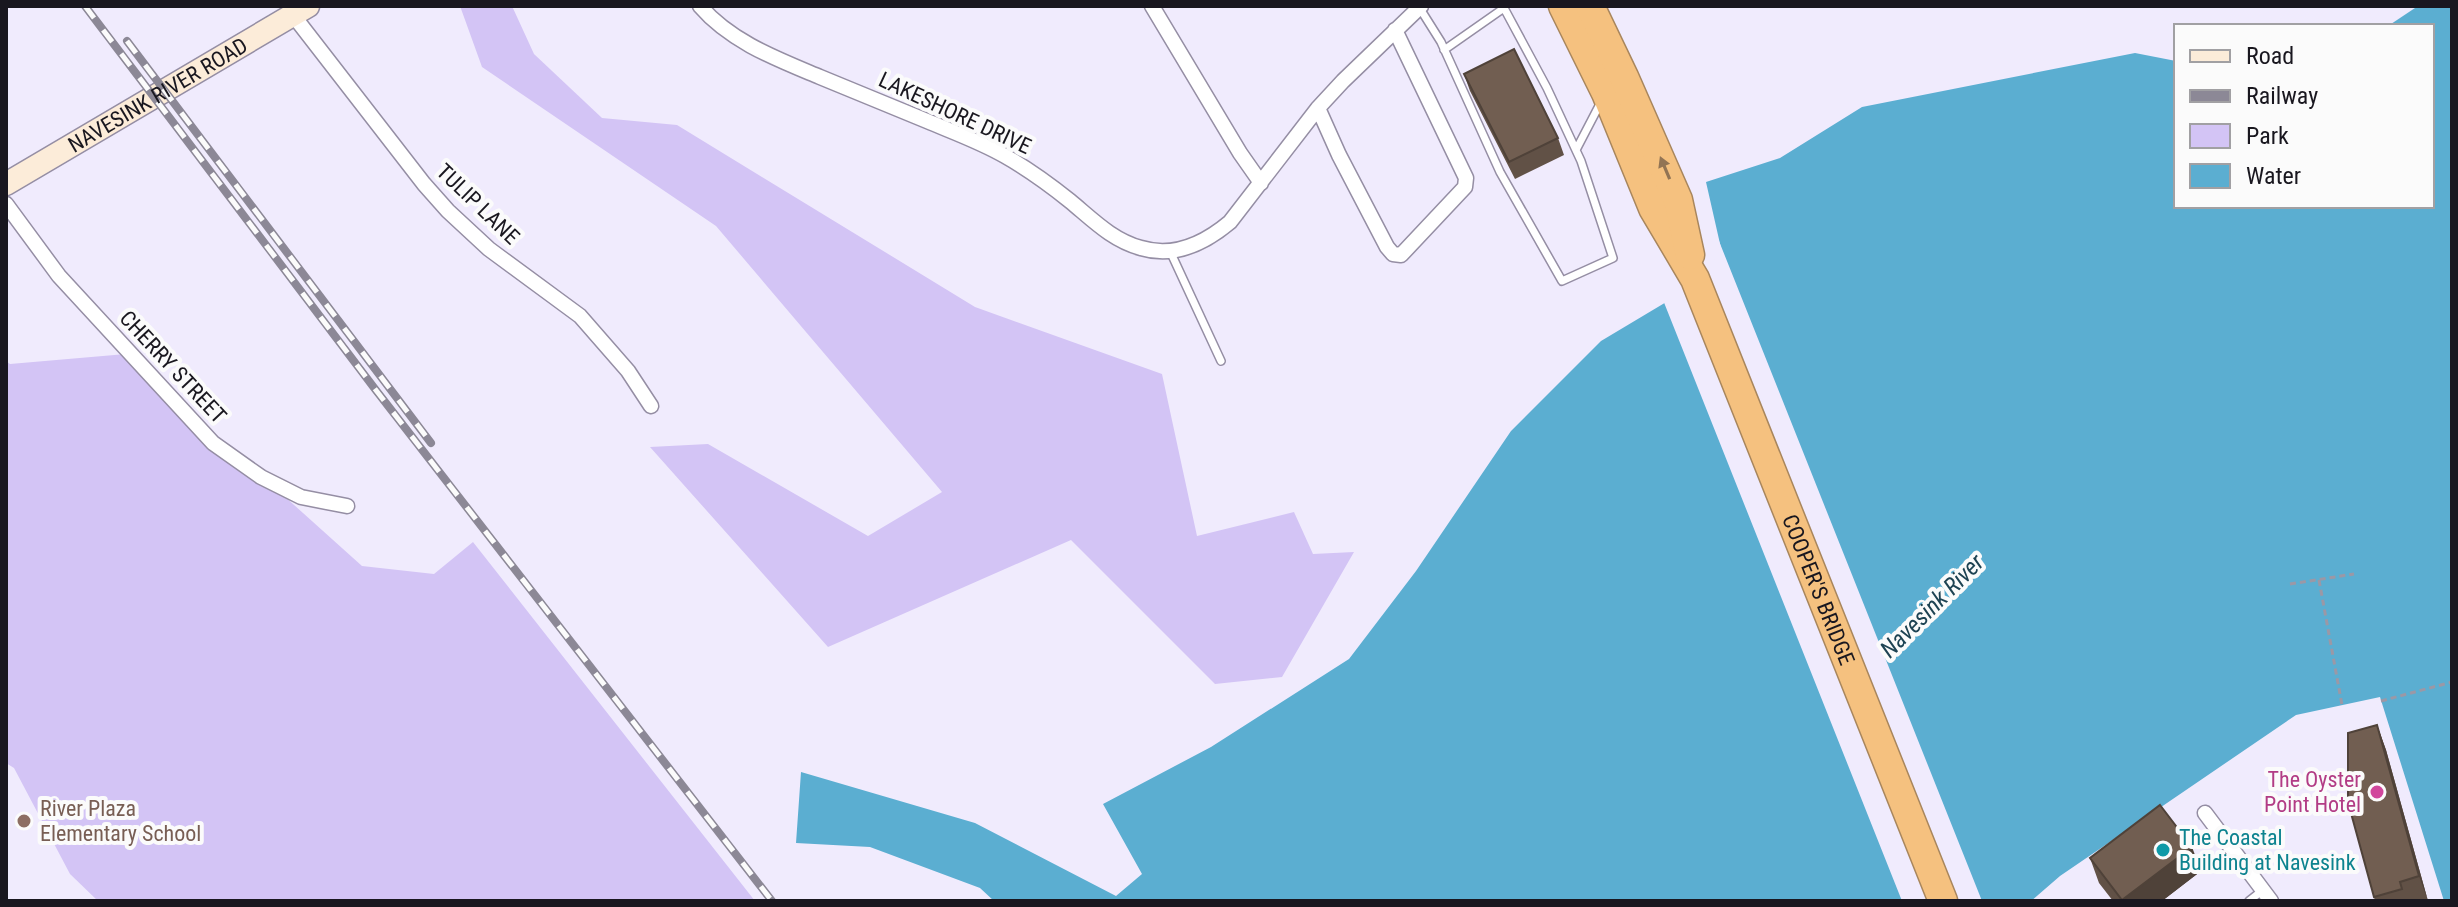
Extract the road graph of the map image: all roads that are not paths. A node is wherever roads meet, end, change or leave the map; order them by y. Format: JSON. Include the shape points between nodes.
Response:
{"nodes":[{"id":1,"x":700,"y":6,"type":"edge"},
{"id":2,"x":1152,"y":6,"type":"edge"},
{"id":3,"x":1563,"y":6,"type":"edge"},
{"id":4,"x":1590,"y":6,"type":"edge"},
{"id":5,"x":1420,"y":7,"type":"edge"},
{"id":6,"x":300,"y":11,"type":"edge"},
{"id":7,"x":1395,"y":30,"type":"junction"},
{"id":8,"x":1444,"y":50,"type":"junction"},
{"id":9,"x":1606,"y":93,"type":"junction"},
{"id":10,"x":1318,"y":108,"type":"junction"},
{"id":11,"x":1576,"y":150,"type":"junction"},
{"id":12,"x":1261,"y":183,"type":"junction"},
{"id":13,"x":6,"y":184,"type":"edge"},
{"id":14,"x":6,"y":204,"type":"edge"},
{"id":15,"x":1170,"y":251,"type":"junction"},
{"id":16,"x":1695,"y":279,"type":"junction"},
{"id":17,"x":1221,"y":361,"type":"dead end"},
{"id":18,"x":651,"y":406,"type":"dead end"},
{"id":19,"x":347,"y":506,"type":"dead end"},
{"id":20,"x":2205,"y":813,"type":"dead end"},
{"id":21,"x":2267,"y":896,"type":"edge"},
{"id":22,"x":1943,"y":901,"type":"edge"},
{"id":23,"x":2249,"y":901,"type":"edge"}],
"edges":[{"from":1,"to":15,"type":"street","name":"LAKESHORE DRIVE","via":[[723,28],[770,56],[1004,155],[1116,238]]},
{"from":2,"to":12,"type":"street"},
{"from":3,"to":9,"type":"highway"},
{"from":16,"to":4,"type":"highway","one_way":true,"via":[[1678,200]]},
{"from":5,"to":7,"type":"street","name":"LAKESHORE DRIVE"},
{"from":5,"to":8,"type":"lane"},
{"from":6,"to":13,"type":"main road","name":"NAVESINK RIVER ROAD"},
{"from":6,"to":18,"type":"street","name":"TULIP LANE","via":[[424,184],[489,249],[580,316]]},
{"from":7,"to":10,"type":"street","name":"LAKESHORE DRIVE"},
{"from":7,"to":10,"type":"street","via":[[1466,178],[1465,187],[1401,255],[1387,247]]},
{"from":8,"to":11,"type":"lane","via":[[1504,8]]},
{"from":8,"to":11,"type":"lane","via":[[1500,172],[1562,281],[1613,258]]},
{"from":9,"to":11,"type":"lane"},
{"from":9,"to":16,"type":"highway","via":[[1653,208]]},
{"from":10,"to":12,"type":"street","name":"LAKESHORE DRIVE"},
{"from":12,"to":15,"type":"street","name":"LAKESHORE DRIVE","via":[[1215,234]]},
{"from":14,"to":19,"type":"street","name":"CHERRY STREET","via":[[59,276],[213,443],[301,497]]},
{"from":15,"to":17,"type":"lane"},
{"from":16,"to":22,"type":"highway","name":"COOPER'S BRIDGE"},
{"from":20,"to":21,"type":"street"},
{"from":21,"to":23,"type":"lane"}]}
